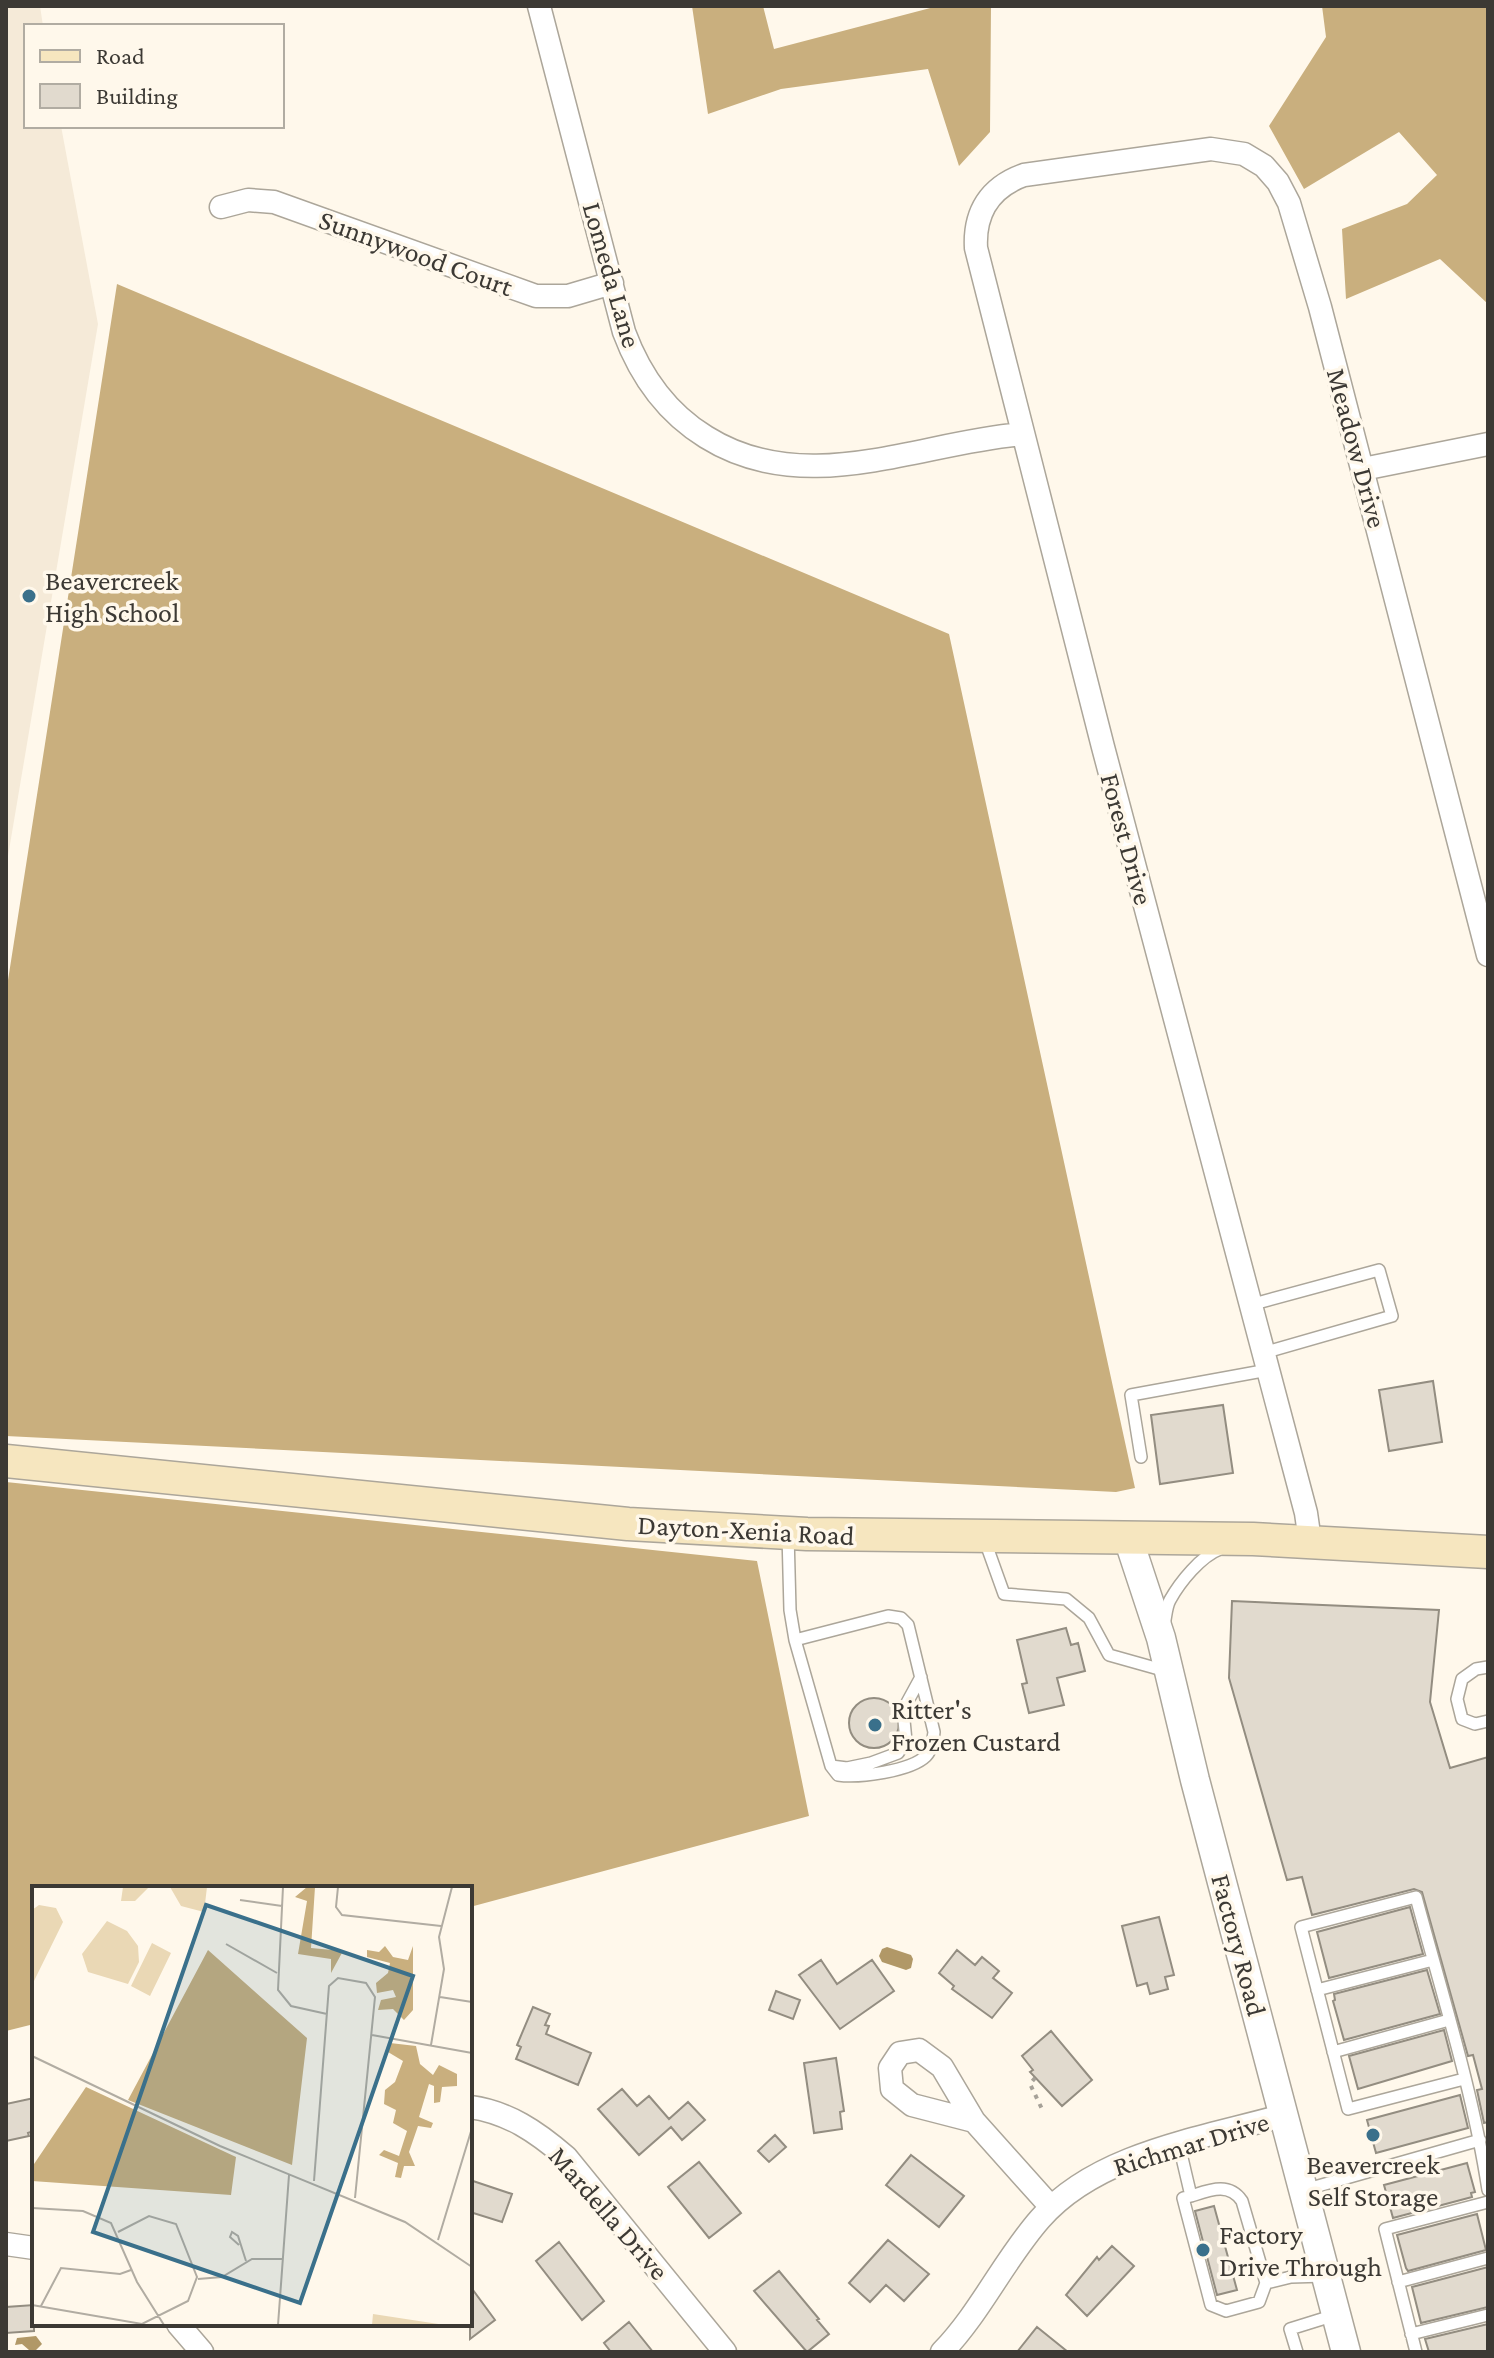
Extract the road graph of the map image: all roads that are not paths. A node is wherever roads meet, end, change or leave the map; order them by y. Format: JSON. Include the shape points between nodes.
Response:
{"nodes":[{"id":1,"x":539,"y":6,"type":"edge"},
{"id":2,"x":1044,"y":173,"type":"joint"},
{"id":3,"x":221,"y":207,"type":"dead end"},
{"id":4,"x":612,"y":283,"type":"junction"},
{"id":5,"x":1022,"y":434,"type":"junction"},
{"id":6,"x":1488,"y":444,"type":"edge"},
{"id":7,"x":1363,"y":469,"type":"junction"},
{"id":8,"x":1488,"y":955,"type":"edge"},
{"id":9,"x":1250,"y":1305,"type":"junction"},
{"id":10,"x":1266,"y":1362,"type":"junction"},
{"id":11,"x":1141,"y":1457,"type":"dead end"},
{"id":12,"x":6,"y":1461,"type":"edge"},
{"id":13,"x":788,"y":1533,"type":"junction"},
{"id":14,"x":984,"y":1536,"type":"junction"},
{"id":15,"x":1128,"y":1538,"type":"junction"},
{"id":16,"x":1253,"y":1539,"type":"junction"},
{"id":17,"x":1310,"y":1541,"type":"junction"},
{"id":18,"x":1488,"y":1552,"type":"edge"},
{"id":19,"x":1161,"y":1638,"type":"junction"},
{"id":20,"x":795,"y":1640,"type":"junction"},
{"id":21,"x":1488,"y":1667,"type":"edge"},
{"id":22,"x":1169,"y":1672,"type":"junction"},
{"id":23,"x":921,"y":1677,"type":"junction"},
{"id":24,"x":1488,"y":1721,"type":"edge"},
{"id":25,"x":831,"y":1766,"type":"junction"},
{"id":26,"x":1433,"y":1960,"type":"junction"},
{"id":27,"x":1317,"y":1990,"type":"junction"},
{"id":28,"x":1449,"y":2020,"type":"junction"},
{"id":29,"x":1333,"y":2052,"type":"junction"},
{"id":30,"x":1464,"y":2079,"type":"junction"},
{"id":31,"x":472,"y":2107,"type":"edge"},
{"id":32,"x":1285,"y":2115,"type":"junction"},
{"id":33,"x":974,"y":2121,"type":"dead end"},
{"id":34,"x":1480,"y":2140,"type":"junction"},
{"id":35,"x":1179,"y":2145,"type":"junction"},
{"id":36,"x":1303,"y":2190,"type":"junction"},
{"id":37,"x":1488,"y":2190,"type":"edge"},
{"id":38,"x":1191,"y":2196,"type":"junction"},
{"id":39,"x":1488,"y":2202,"type":"edge"},
{"id":40,"x":1051,"y":2207,"type":"junction"},
{"id":41,"x":6,"y":2244,"type":"edge"},
{"id":42,"x":32,"y":2248,"type":"edge"},
{"id":43,"x":1488,"y":2258,"type":"edge"},
{"id":44,"x":1322,"y":2262,"type":"junction"},
{"id":45,"x":1291,"y":2277,"type":"junction"},
{"id":46,"x":1398,"y":2282,"type":"junction"},
{"id":47,"x":1266,"y":2283,"type":"junction"},
{"id":48,"x":1336,"y":2315,"type":"junction"},
{"id":49,"x":1488,"y":2315,"type":"edge"},
{"id":50,"x":180,"y":2326,"type":"edge"},
{"id":51,"x":1411,"y":2334,"type":"junction"},
{"id":52,"x":202,"y":2352,"type":"edge"},
{"id":53,"x":725,"y":2352,"type":"edge"},
{"id":54,"x":942,"y":2352,"type":"edge"},
{"id":55,"x":1297,"y":2352,"type":"edge"},
{"id":56,"x":1346,"y":2352,"type":"edge"},
{"id":57,"x":1416,"y":2352,"type":"edge"}],
"edges":[{"from":1,"to":4,"type":"street","name":"Lomeda Lane"},
{"from":2,"to":5,"type":"street","name":"Forest Drive","via":[[1013,179],[993,193],[980,212],[975,236]]},
{"from":2,"to":7,"type":"street","name":"Meadow Drive","via":[[1211,149],[1244,154],[1264,166],[1295,217]]},
{"from":3,"to":4,"type":"street","name":"Sunnywood Court","via":[[248,200],[274,202],[536,296],[568,296]]},
{"from":4,"to":5,"type":"street","name":"Lomeda Lane","via":[[630,347],[655,391],[695,431],[741,455],[776,465],[812,467]]},
{"from":5,"to":9,"type":"street","name":"Forest Drive"},
{"from":6,"to":7,"type":"street"},
{"from":7,"to":8,"type":"street","name":"Meadow Drive"},
{"from":9,"to":10,"type":"street","name":"Forest Drive"},
{"from":9,"to":10,"type":"lane","via":[[1379,1270],[1392,1316]]},
{"from":10,"to":11,"type":"lane","via":[[1131,1395]]},
{"from":10,"to":17,"type":"street","name":"Forest Drive"},
{"from":12,"to":13,"type":"main road","name":"Dayton-Xenia Road","via":[[613,1523]]},
{"from":13,"to":14,"type":"main road","name":"Dayton-Xenia Road"},
{"from":13,"to":20,"type":"lane"},
{"from":14,"to":15,"type":"main road","name":"Dayton-Xenia Road"},
{"from":14,"to":22,"type":"lane","via":[[1004,1594],[1066,1599],[1089,1618],[1109,1655]]},
{"from":15,"to":16,"type":"main road","name":"Dayton-Xenia Road"},
{"from":15,"to":19,"type":"street","name":"Factory Road"},
{"from":16,"to":17,"type":"main road","name":"Dayton-Xenia Road"},
{"from":16,"to":19,"type":"lane","via":[[1215,1551],[1190,1573],[1169,1601]]},
{"from":17,"to":18,"type":"main road","name":"Dayton-Xenia Road"},
{"from":19,"to":22,"type":"street","name":"Factory Road"},
{"from":20,"to":23,"type":"lane","via":[[888,1616],[901,1618],[908,1625]]},
{"from":20,"to":25,"type":"lane"},
{"from":21,"to":24,"type":"lane","via":[[1462,1679],[1457,1699],[1462,1719]]},
{"from":22,"to":32,"type":"street","name":"Factory Road"},
{"from":23,"to":25,"type":"lane","via":[[903,1710],[906,1741],[898,1753],[847,1768]]},
{"from":23,"to":25,"type":"lane","via":[[934,1732],[928,1755],[913,1765],[854,1777],[838,1775]]},
{"from":26,"to":27,"type":"lane"},
{"from":26,"to":27,"type":"lane","via":[[1416,1897],[1373,1908],[1301,1927]]},
{"from":26,"to":28,"type":"lane"},
{"from":27,"to":29,"type":"lane"},
{"from":28,"to":29,"type":"lane"},
{"from":28,"to":30,"type":"lane"},
{"from":29,"to":30,"type":"lane","via":[[1348,2109]]},
{"from":30,"to":34,"type":"lane"},
{"from":31,"to":53,"type":"street","name":"Mardella Drive","via":[[517,2121],[566,2157]]},
{"from":32,"to":35,"type":"street","name":"Richmar Drive"},
{"from":32,"to":36,"type":"street","name":"Factory Road"},
{"from":33,"to":40,"type":"street"},
{"from":34,"to":36,"type":"lane"},
{"from":34,"to":37,"type":"lane"},
{"from":35,"to":38,"type":"lane"},
{"from":35,"to":40,"type":"street","name":"Richmar Drive","via":[[1087,2179]]},
{"from":36,"to":44,"type":"street","name":"Factory Road"},
{"from":38,"to":47,"type":"lane","via":[[1229,2189],[1236,2193]]},
{"from":38,"to":47,"type":"lane","via":[[1183,2198],[1211,2305],[1226,2311],[1259,2302]]},
{"from":39,"to":46,"type":"lane","via":[[1385,2229]]},
{"from":40,"to":54,"type":"street","name":"Richmar Drive"},
{"from":41,"to":42,"type":"street"},
{"from":43,"to":46,"type":"lane"},
{"from":44,"to":45,"type":"lane"},
{"from":44,"to":45,"type":"lane"},
{"from":44,"to":48,"type":"street","name":"Factory Road"},
{"from":45,"to":47,"type":"lane"},
{"from":46,"to":51,"type":"lane"},
{"from":48,"to":55,"type":"lane","via":[[1290,2329]]},
{"from":48,"to":56,"type":"street","name":"Factory Road"},
{"from":49,"to":51,"type":"lane"},
{"from":50,"to":52,"type":"street"},
{"from":51,"to":57,"type":"lane"}]}
